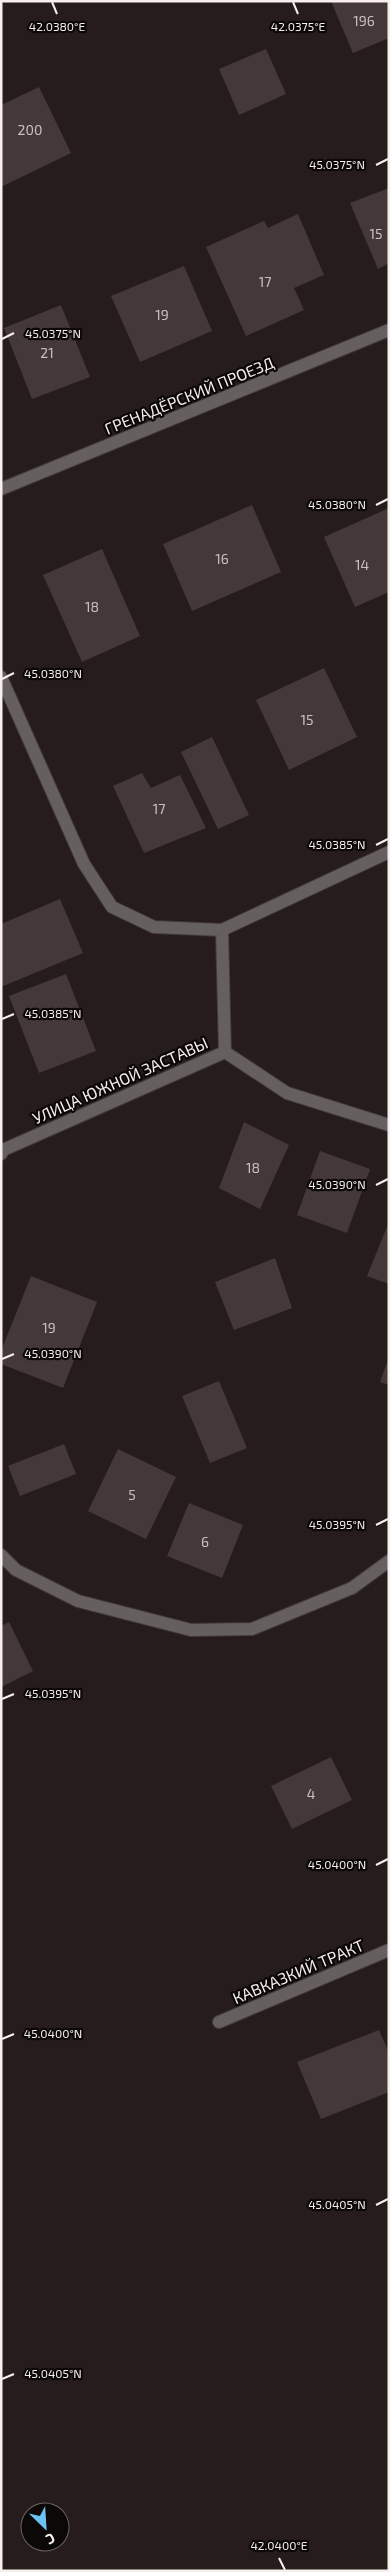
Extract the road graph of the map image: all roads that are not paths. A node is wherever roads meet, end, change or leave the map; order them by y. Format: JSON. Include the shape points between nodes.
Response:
{"nodes":[{"id":1,"x":389,"y":330,"type":"edge"},
{"id":2,"x":1,"y":489,"type":"edge"},
{"id":3,"x":1,"y":677,"type":"edge"},
{"id":4,"x":389,"y":852,"type":"edge"},
{"id":5,"x":222,"y":930,"type":"junction"},
{"id":6,"x":225,"y":1052,"type":"junction"},
{"id":7,"x":389,"y":1125,"type":"edge"},
{"id":8,"x":1,"y":1154,"type":"edge"},
{"id":9,"x":1,"y":1555,"type":"edge"},
{"id":10,"x":389,"y":1562,"type":"edge"},
{"id":11,"x":389,"y":1950,"type":"edge"},
{"id":12,"x":219,"y":2022,"type":"dead end"}],
"edges":[{"from":1,"to":2,"type":"street","name":"ГРЕНАДЁРСКИЙ ПРОЕЗД"},
{"from":3,"to":5,"type":"street","via":[[84,864],[112,907],[154,927]]},
{"from":4,"to":5,"type":"street"},
{"from":5,"to":6,"type":"street","name":"УЛИЦА ЮЖНОЙ ЗАСТАВЫ"},
{"from":6,"to":7,"type":"street","via":[[287,1093]]},
{"from":6,"to":8,"type":"street","name":"УЛИЦА ЮЖНОЙ ЗАСТАВЫ","via":[[3,1150]]},
{"from":9,"to":10,"type":"street","via":[[16,1570],[78,1600],[191,1630],[252,1629],[352,1588]]},
{"from":11,"to":12,"type":"street","name":"КАВКАЗКИЙ ТРАКТ"}]}
